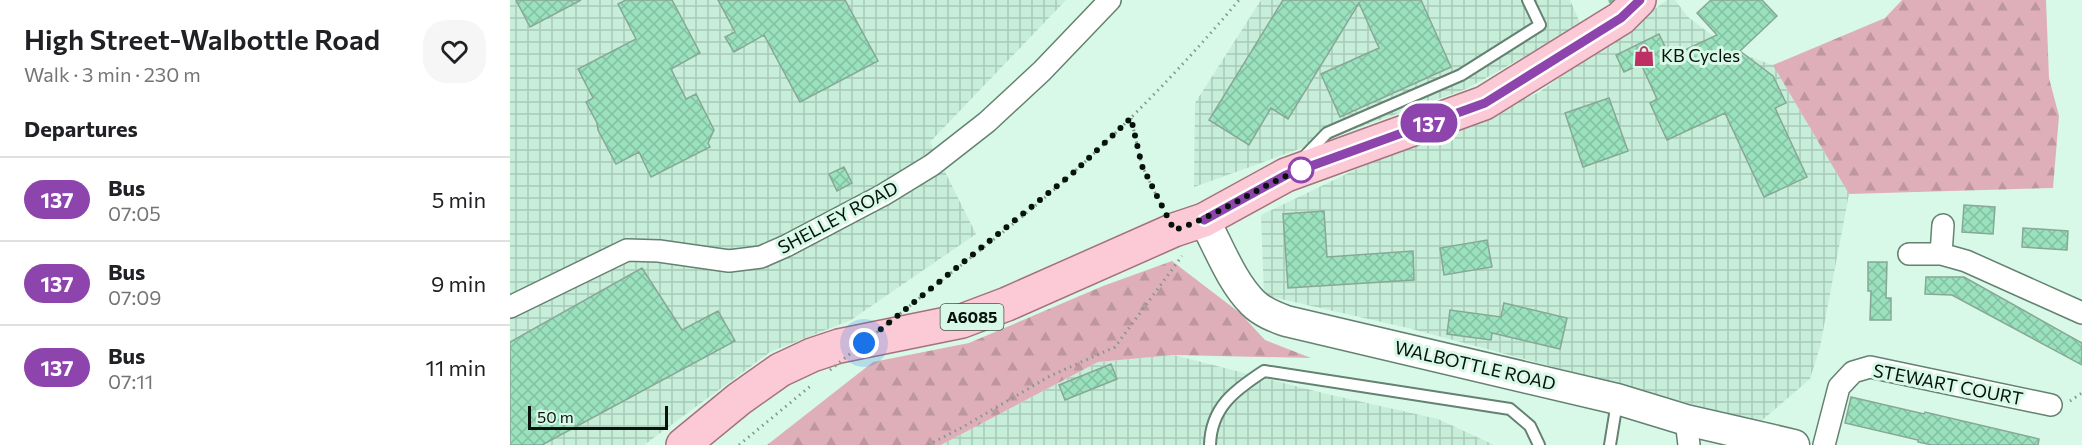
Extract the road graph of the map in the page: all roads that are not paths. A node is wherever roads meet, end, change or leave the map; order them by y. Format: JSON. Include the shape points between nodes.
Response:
{"nodes":[{"id":1,"x":1110,"y":0,"type":"edge"},
{"id":2,"x":1528,"y":0,"type":"edge"},
{"id":3,"x":1640,"y":0,"type":"edge"},
{"id":4,"x":1286,"y":175,"type":"junction"},
{"id":5,"x":1943,"y":225,"type":"dead end"},
{"id":6,"x":1187,"y":235,"type":"junction"},
{"id":7,"x":1909,"y":254,"type":"dead end"},
{"id":8,"x":1941,"y":254,"type":"junction"},
{"id":9,"x":510,"y":307,"type":"edge"},
{"id":10,"x":2082,"y":313,"type":"edge"},
{"id":11,"x":1617,"y":399,"type":"junction"},
{"id":12,"x":2051,"y":405,"type":"dead end"},
{"id":13,"x":1688,"y":433,"type":"edge"},
{"id":14,"x":683,"y":445,"type":"edge"},
{"id":15,"x":1210,"y":445,"type":"edge"},
{"id":16,"x":1539,"y":445,"type":"edge"},
{"id":17,"x":1610,"y":445,"type":"edge"},
{"id":18,"x":1794,"y":445,"type":"edge"},
{"id":19,"x":1824,"y":445,"type":"edge"}],
"edges":[{"from":1,"to":9,"type":"street","name":"SHELLEY ROAD","via":[[987,122],[932,165],[786,246],[746,261],[627,250]]},
{"from":2,"to":4,"type":"lane","via":[[1540,25],[1461,75],[1327,133]]},
{"from":3,"to":4,"type":"main road","number":"A6085","via":[[1621,18],[1485,103]]},
{"from":4,"to":6,"type":"main road","number":"A6085"},
{"from":5,"to":8,"type":"street"},
{"from":6,"to":11,"type":"street","name":"WALBOTTLE ROAD","via":[[1254,304],[1286,321]]},
{"from":6,"to":14,"type":"main road","number":"A6085","via":[[962,321],[812,355],[780,370]]},
{"from":7,"to":8,"type":"street"},
{"from":8,"to":10,"type":"street","via":[[1966,261]]},
{"from":11,"to":13,"type":"street","name":"WALBOTTLE ROAD"},
{"from":11,"to":17,"type":"lane"},
{"from":12,"to":19,"type":"street","name":"STEWART COURT","via":[[1870,368],[1853,372],[1839,387]]},
{"from":13,"to":18,"type":"street","name":"WALBOTTLE ROAD"},
{"from":15,"to":16,"type":"lane","via":[[1211,429],[1222,405],[1264,371],[1510,409],[1530,426]]}]}
